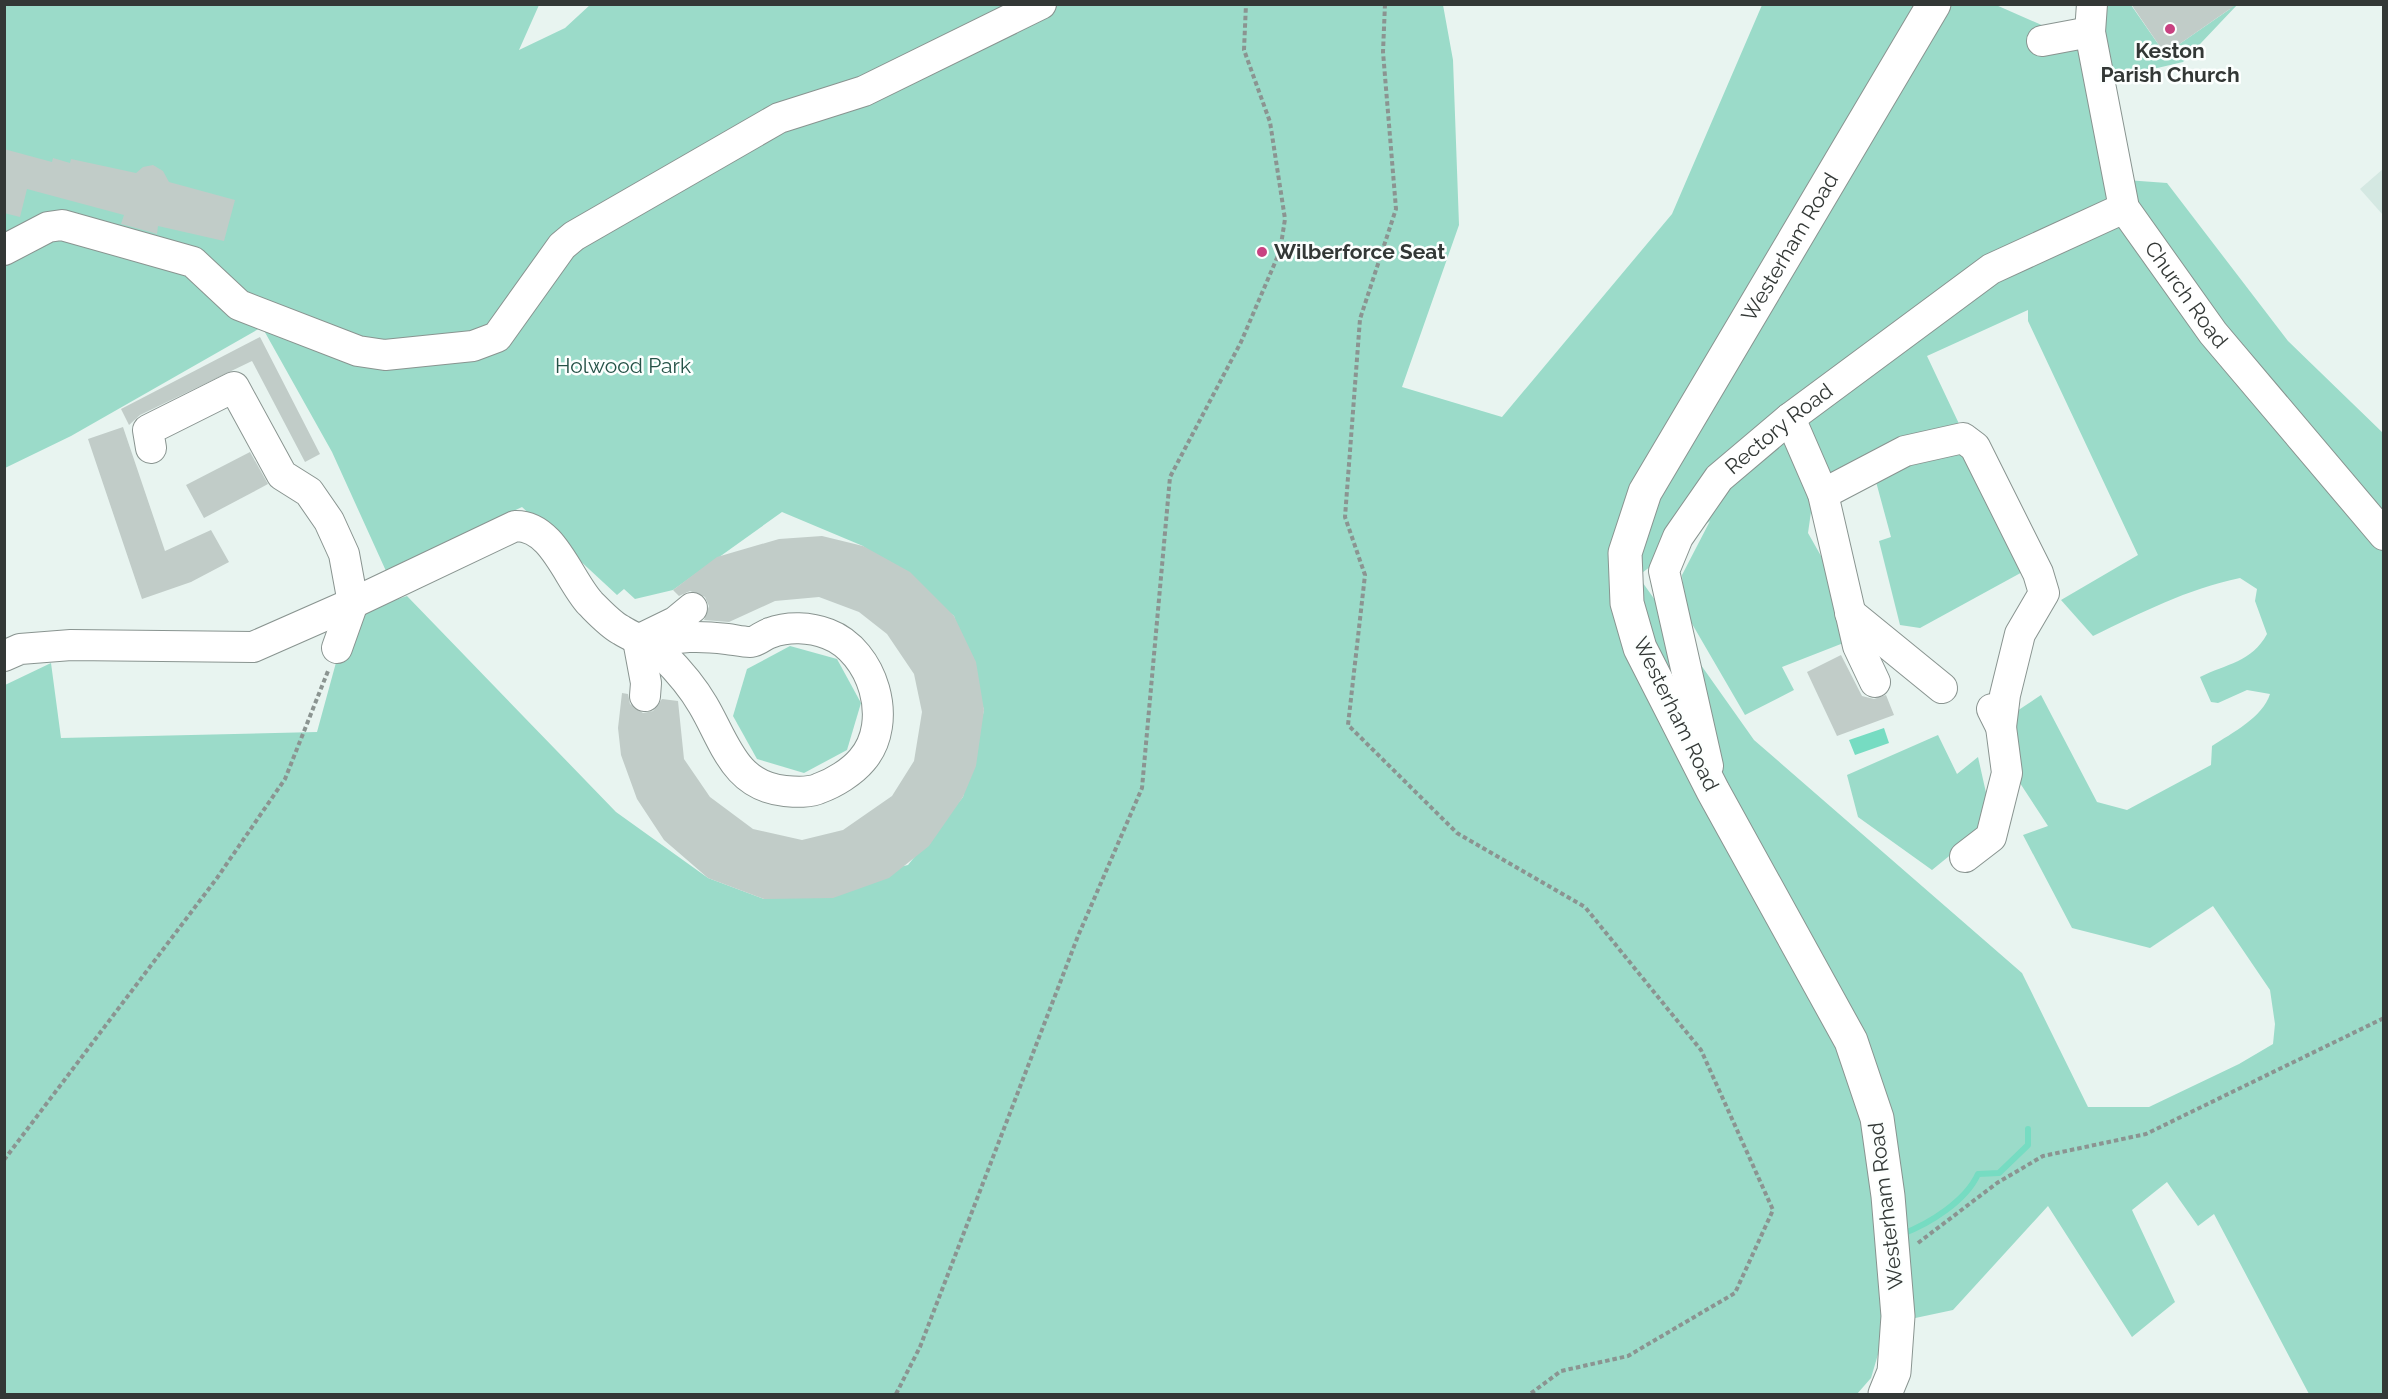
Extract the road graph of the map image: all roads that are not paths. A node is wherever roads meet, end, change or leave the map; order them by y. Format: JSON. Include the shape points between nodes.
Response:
{"nodes":[{"id":1,"x":1041,"y":4,"type":"edge"},
{"id":2,"x":1934,"y":4,"type":"edge"},
{"id":3,"x":2091,"y":18,"type":"edge"},
{"id":4,"x":2042,"y":41,"type":"dead end"},
{"id":5,"x":2124,"y":208,"type":"junction"},
{"id":6,"x":4,"y":250,"type":"edge"},
{"id":7,"x":1790,"y":418,"type":"junction"},
{"id":8,"x":151,"y":448,"type":"dead end"},
{"id":9,"x":1823,"y":494,"type":"junction"},
{"id":10,"x":2384,"y":535,"type":"edge"},
{"id":11,"x":353,"y":603,"type":"junction"},
{"id":12,"x":692,"y":608,"type":"dead end"},
{"id":13,"x":1850,"y":613,"type":"junction"},
{"id":14,"x":645,"y":642,"type":"junction"},
{"id":15,"x":337,"y":648,"type":"road end"},
{"id":16,"x":4,"y":656,"type":"edge"},
{"id":17,"x":1875,"y":682,"type":"dead end"},
{"id":18,"x":1942,"y":688,"type":"dead end"},
{"id":19,"x":645,"y":696,"type":"dead end"},
{"id":20,"x":1713,"y":791,"type":"junction"},
{"id":21,"x":1965,"y":856,"type":"dead end"},
{"id":22,"x":1885,"y":1395,"type":"edge"}],
"edges":[{"from":1,"to":6,"type":"street","via":[[864,91],[779,118],[574,236],[562,246],[497,337],[473,346],[385,355],[358,351],[239,304],[193,262],[62,225]]},
{"from":2,"to":20,"type":"main road","name":"Westerham Road","via":[[1645,492],[1625,553],[1627,603],[1640,648]]},
{"from":3,"to":4,"type":"street"},
{"from":3,"to":5,"type":"street","name":"Church Road"},
{"from":5,"to":7,"type":"street","name":"Rectory Road","via":[[1991,269]]},
{"from":5,"to":10,"type":"street","name":"Church Road","via":[[2212,333]]},
{"from":7,"to":9,"type":"street"},
{"from":7,"to":20,"type":"street","name":"Rectory Road","via":[[1719,478],[1677,537],[1664,571]]},
{"from":8,"to":11,"type":"street","via":[[148,430],[234,387],[282,475],[309,492],[329,521],[344,554]]},
{"from":9,"to":13,"type":"street"},
{"from":9,"to":21,"type":"street","via":[[1905,451],[1964,438],[1975,447],[2038,573],[2044,593],[2020,634],[2005,695],[1995,715],[2007,773],[1991,837]]},
{"from":11,"to":14,"type":"street","via":[[515,526],[528,526],[542,535],[590,603],[618,629]]},
{"from":11,"to":15,"type":"street"},
{"from":11,"to":16,"type":"street","via":[[253,647],[71,645],[20,649]]},
{"from":12,"to":14,"type":"street"},
{"from":13,"to":17,"type":"street","via":[[1858,645]]},
{"from":13,"to":18,"type":"street"},
{"from":14,"to":14,"type":"street","via":[[704,637],[752,643],[789,628],[829,635],[851,649],[876,689],[877,714],[862,760],[819,789],[774,790],[750,781],[734,764],[696,694]]},
{"from":14,"to":19,"type":"street"},
{"from":20,"to":22,"type":"main road","name":"Westerham Road","via":[[1851,1041],[1877,1119],[1898,1316],[1894,1372]]}]}
